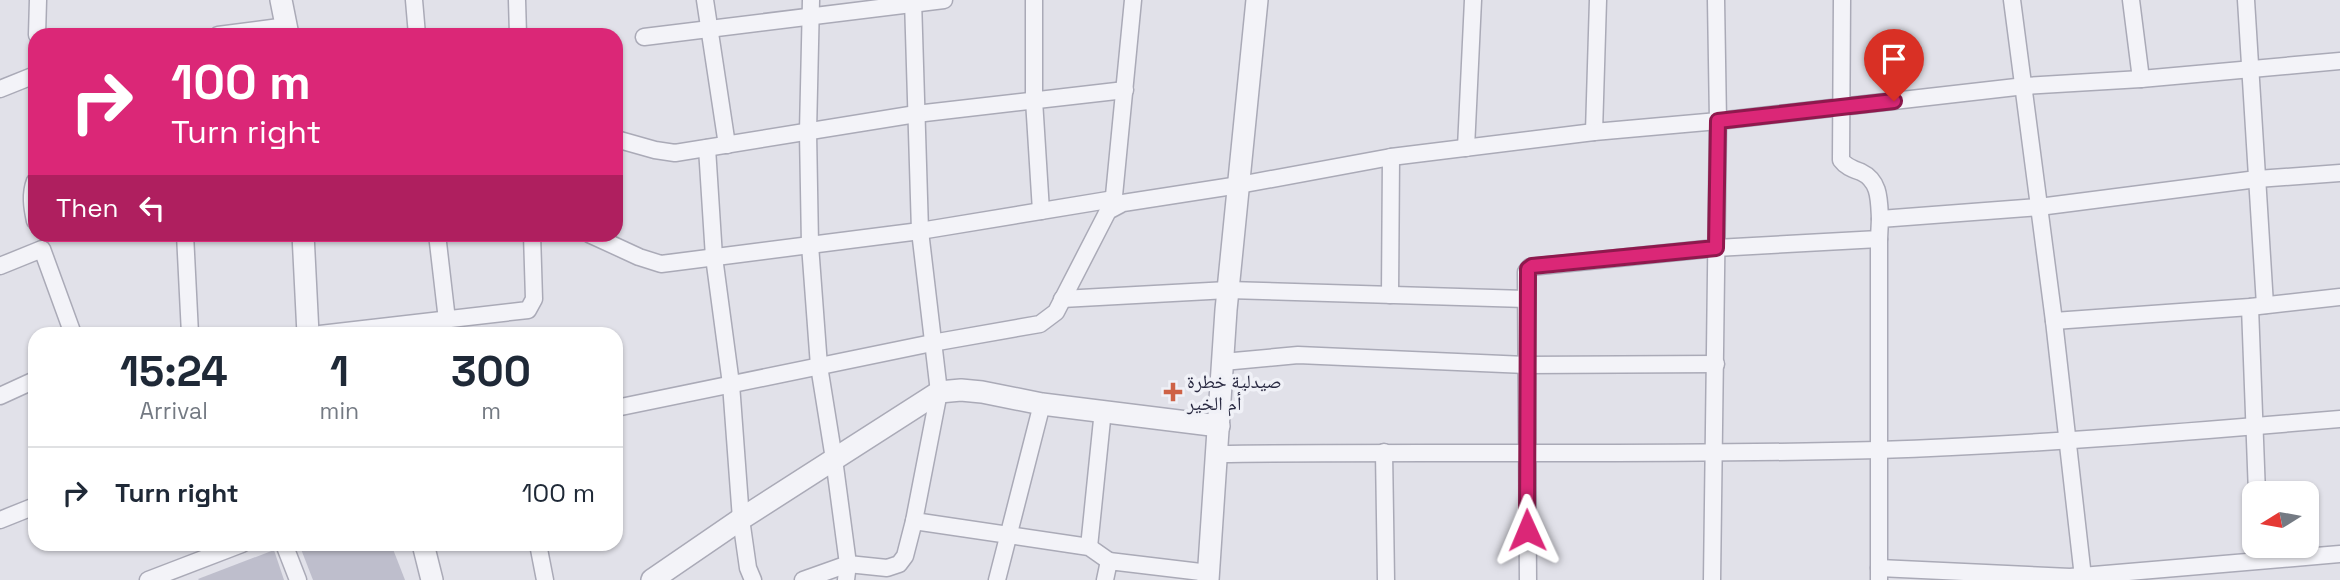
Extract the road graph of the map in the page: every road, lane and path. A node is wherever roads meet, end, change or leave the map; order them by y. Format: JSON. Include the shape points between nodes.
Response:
{"nodes":[{"id":1,"x":38,"y":0,"type":"edge"},
{"id":2,"x":281,"y":0,"type":"edge"},
{"id":3,"x":414,"y":0,"type":"edge"},
{"id":4,"x":517,"y":0,"type":"edge"},
{"id":5,"x":705,"y":0,"type":"edge"},
{"id":6,"x":944,"y":0,"type":"edge"},
{"id":7,"x":1034,"y":0,"type":"edge"},
{"id":8,"x":1133,"y":0,"type":"edge"},
{"id":9,"x":1257,"y":0,"type":"edge"},
{"id":10,"x":1473,"y":0,"type":"edge"},
{"id":11,"x":1598,"y":0,"type":"edge"},
{"id":12,"x":1716,"y":0,"type":"edge"},
{"id":13,"x":1842,"y":0,"type":"edge"},
{"id":14,"x":2012,"y":0,"type":"edge"},
{"id":15,"x":2131,"y":0,"type":"edge"},
{"id":16,"x":2246,"y":0,"type":"edge"},
{"id":17,"x":913,"y":2,"type":"edge"},
{"id":18,"x":811,"y":8,"type":"edge"},
{"id":19,"x":37,"y":28,"type":"edge"},
{"id":20,"x":286,"y":28,"type":"edge"},
{"id":21,"x":416,"y":28,"type":"edge"},
{"id":22,"x":518,"y":28,"type":"edge"},
{"id":23,"x":708,"y":29,"type":"junction"},
{"id":24,"x":644,"y":37,"type":"dead end"},
{"id":25,"x":2340,"y":61,"type":"edge"},
{"id":26,"x":2249,"y":69,"type":"junction"},
{"id":27,"x":28,"y":78,"type":"edge"},
{"id":28,"x":2141,"y":79,"type":"junction"},
{"id":29,"x":2025,"y":86,"type":"junction"},
{"id":30,"x":0,"y":89,"type":"edge"},
{"id":31,"x":1125,"y":90,"type":"junction"},
{"id":32,"x":1034,"y":100,"type":"junction"},
{"id":33,"x":1841,"y":107,"type":"junction"},
{"id":34,"x":916,"y":114,"type":"junction"},
{"id":35,"x":1718,"y":121,"type":"junction"},
{"id":36,"x":808,"y":132,"type":"junction"},
{"id":37,"x":1594,"y":132,"type":"junction"},
{"id":38,"x":623,"y":141,"type":"edge"},
{"id":39,"x":727,"y":145,"type":"junction"},
{"id":40,"x":706,"y":148,"type":"junction"},
{"id":41,"x":1466,"y":148,"type":"junction"},
{"id":42,"x":1391,"y":157,"type":"junction"},
{"id":43,"x":2340,"y":173,"type":"edge"},
{"id":44,"x":2257,"y":179,"type":"junction"},
{"id":45,"x":1239,"y":185,"type":"junction"},
{"id":46,"x":1114,"y":202,"type":"junction"},
{"id":47,"x":2039,"y":207,"type":"junction"},
{"id":48,"x":1041,"y":211,"type":"junction"},
{"id":49,"x":1880,"y":219,"type":"junction"},
{"id":50,"x":920,"y":231,"type":"junction"},
{"id":51,"x":1879,"y":239,"type":"junction"},
{"id":52,"x":40,"y":242,"type":"edge"},
{"id":53,"x":184,"y":242,"type":"edge"},
{"id":54,"x":303,"y":242,"type":"edge"},
{"id":55,"x":437,"y":242,"type":"edge"},
{"id":56,"x":532,"y":242,"type":"edge"},
{"id":57,"x":606,"y":242,"type":"edge"},
{"id":58,"x":810,"y":245,"type":"junction"},
{"id":59,"x":1716,"y":248,"type":"junction"},
{"id":60,"x":714,"y":257,"type":"junction"},
{"id":61,"x":0,"y":266,"type":"edge"},
{"id":62,"x":1228,"y":290,"type":"junction"},
{"id":63,"x":1390,"y":295,"type":"junction"},
{"id":64,"x":2340,"y":297,"type":"edge"},
{"id":65,"x":1062,"y":299,"type":"junction"},
{"id":66,"x":1526,"y":299,"type":"junction"},
{"id":67,"x":2257,"y":306,"type":"junction"},
{"id":68,"x":2054,"y":321,"type":"junction"},
{"id":69,"x":437,"y":325,"type":"edge"},
{"id":70,"x":70,"y":327,"type":"edge"},
{"id":71,"x":190,"y":327,"type":"edge"},
{"id":72,"x":308,"y":327,"type":"edge"},
{"id":73,"x":411,"y":327,"type":"edge"},
{"id":74,"x":932,"y":343,"type":"junction"},
{"id":75,"x":1223,"y":362,"type":"junction"},
{"id":76,"x":1716,"y":364,"type":"junction"},
{"id":77,"x":1526,"y":365,"type":"junction"},
{"id":78,"x":819,"y":366,"type":"junction"},
{"id":79,"x":28,"y":383,"type":"edge"},
{"id":80,"x":731,"y":384,"type":"junction"},
{"id":81,"x":939,"y":392,"type":"junction"},
{"id":82,"x":0,"y":396,"type":"edge"},
{"id":83,"x":1042,"y":404,"type":"junction"},
{"id":84,"x":623,"y":407,"type":"edge"},
{"id":85,"x":1103,"y":410,"type":"junction"},
{"id":86,"x":2340,"y":419,"type":"edge"},
{"id":87,"x":1219,"y":426,"type":"junction"},
{"id":88,"x":2255,"y":426,"type":"junction"},
{"id":89,"x":2068,"y":440,"type":"junction"},
{"id":90,"x":1880,"y":450,"type":"junction"},
{"id":91,"x":1384,"y":452,"type":"junction"},
{"id":92,"x":1716,"y":453,"type":"junction"},
{"id":93,"x":1217,"y":454,"type":"junction"},
{"id":94,"x":1526,"y":454,"type":"junction"},
{"id":95,"x":834,"y":459,"type":"junction"},
{"id":96,"x":2257,"y":481,"type":"edge"},
{"id":97,"x":28,"y":509,"type":"edge"},
{"id":98,"x":741,"y":519,"type":"junction"},
{"id":99,"x":0,"y":520,"type":"edge"},
{"id":100,"x":914,"y":520,"type":"junction"},
{"id":101,"x":1009,"y":533,"type":"junction"},
{"id":102,"x":1089,"y":547,"type":"junction"},
{"id":103,"x":227,"y":551,"type":"edge"},
{"id":104,"x":287,"y":551,"type":"edge"},
{"id":105,"x":425,"y":551,"type":"edge"},
{"id":106,"x":539,"y":551,"type":"edge"},
{"id":107,"x":2319,"y":554,"type":"edge"},
{"id":108,"x":2340,"y":554,"type":"edge"},
{"id":109,"x":2242,"y":557,"type":"edge"},
{"id":110,"x":1109,"y":561,"type":"junction"},
{"id":111,"x":847,"y":572,"type":"edge"},
{"id":112,"x":1879,"y":574,"type":"edge"},
{"id":113,"x":176,"y":575,"type":"edge"},
{"id":114,"x":1209,"y":576,"type":"edge"},
{"id":115,"x":2115,"y":577,"type":"edge"},
{"id":116,"x":2075,"y":578,"type":"edge"},
{"id":117,"x":148,"y":580,"type":"edge"},
{"id":118,"x":298,"y":580,"type":"edge"},
{"id":119,"x":432,"y":580,"type":"edge"},
{"id":120,"x":545,"y":580,"type":"edge"},
{"id":121,"x":652,"y":580,"type":"edge"},
{"id":122,"x":753,"y":580,"type":"edge"},
{"id":123,"x":803,"y":580,"type":"edge"},
{"id":124,"x":996,"y":580,"type":"edge"},
{"id":125,"x":1105,"y":580,"type":"edge"},
{"id":126,"x":1386,"y":580,"type":"edge"},
{"id":127,"x":1528,"y":580,"type":"edge"},
{"id":128,"x":1712,"y":580,"type":"edge"}],
"edges":[{"from":1,"to":19,"type":"street"},
{"from":2,"to":20,"type":"street"},
{"from":3,"to":21,"type":"street"},
{"from":4,"to":22,"type":"street"},
{"from":5,"to":23,"type":"street"},
{"from":6,"to":17,"type":"street"},
{"from":7,"to":32,"type":"street"},
{"from":8,"to":31,"type":"street"},
{"from":9,"to":45,"type":"street"},
{"from":10,"to":41,"type":"street"},
{"from":11,"to":37,"type":"street"},
{"from":12,"to":35,"type":"street"},
{"from":13,"to":33,"type":"street"},
{"from":14,"to":29,"type":"street"},
{"from":15,"to":28,"type":"street"},
{"from":16,"to":26,"type":"street"},
{"from":17,"to":18,"type":"street"},
{"from":17,"to":34,"type":"street"},
{"from":18,"to":23,"type":"street"},
{"from":18,"to":36,"type":"street"},
{"from":23,"to":24,"type":"street"},
{"from":23,"to":39,"type":"street"},
{"from":25,"to":26,"type":"street"},
{"from":26,"to":28,"type":"street"},
{"from":26,"to":44,"type":"street"},
{"from":27,"to":30,"type":"street"},
{"from":28,"to":29,"type":"street"},
{"from":29,"to":33,"type":"street"},
{"from":29,"to":47,"type":"street"},
{"from":31,"to":32,"type":"street"},
{"from":31,"to":46,"type":"street"},
{"from":32,"to":34,"type":"street"},
{"from":32,"to":48,"type":"street"},
{"from":33,"to":35,"type":"street"},
{"from":33,"to":49,"type":"street","via":[[1841,160],[1869,176],[1878,192]]},
{"from":34,"to":36,"type":"street"},
{"from":34,"to":50,"type":"street"},
{"from":35,"to":37,"type":"street"},
{"from":35,"to":59,"type":"street"},
{"from":36,"to":39,"type":"street"},
{"from":36,"to":58,"type":"street"},
{"from":37,"to":41,"type":"street"},
{"from":38,"to":40,"type":"street","via":[[675,153]]},
{"from":39,"to":40,"type":"street"},
{"from":40,"to":60,"type":"street"},
{"from":41,"to":42,"type":"street"},
{"from":42,"to":45,"type":"street"},
{"from":42,"to":63,"type":"street"},
{"from":43,"to":44,"type":"street"},
{"from":44,"to":47,"type":"street"},
{"from":44,"to":67,"type":"street"},
{"from":45,"to":46,"type":"street"},
{"from":45,"to":62,"type":"street"},
{"from":46,"to":48,"type":"street"},
{"from":46,"to":65,"type":"street"},
{"from":47,"to":49,"type":"street"},
{"from":47,"to":68,"type":"street"},
{"from":48,"to":50,"type":"street"},
{"from":49,"to":51,"type":"street"},
{"from":50,"to":58,"type":"street"},
{"from":50,"to":74,"type":"street"},
{"from":51,"to":59,"type":"street"},
{"from":51,"to":90,"type":"street"},
{"from":52,"to":61,"type":"street"},
{"from":52,"to":70,"type":"street"},
{"from":53,"to":71,"type":"street"},
{"from":54,"to":72,"type":"street"},
{"from":55,"to":69,"type":"street"},
{"from":56,"to":69,"type":"street","via":[[534,299],[528,310]]},
{"from":57,"to":60,"type":"street","via":[[661,264]]},
{"from":58,"to":60,"type":"street"},
{"from":58,"to":78,"type":"street"},
{"from":59,"to":66,"type":"street","via":[[1532,266],[1526,272]]},
{"from":59,"to":76,"type":"street"},
{"from":60,"to":80,"type":"street"},
{"from":62,"to":63,"type":"street"},
{"from":62,"to":65,"type":"street"},
{"from":62,"to":75,"type":"street"},
{"from":63,"to":66,"type":"street"},
{"from":64,"to":67,"type":"street"},
{"from":65,"to":74,"type":"street","via":[[1056,312],[1040,324]]},
{"from":66,"to":77,"type":"street"},
{"from":67,"to":68,"type":"street"},
{"from":67,"to":88,"type":"street"},
{"from":68,"to":89,"type":"street"},
{"from":69,"to":73,"type":"street"},
{"from":74,"to":78,"type":"street"},
{"from":74,"to":81,"type":"street"},
{"from":75,"to":77,"type":"street","via":[[1298,355]]},
{"from":75,"to":87,"type":"street"},
{"from":76,"to":77,"type":"street"},
{"from":76,"to":92,"type":"street"},
{"from":77,"to":94,"type":"street"},
{"from":78,"to":80,"type":"street"},
{"from":78,"to":95,"type":"street"},
{"from":79,"to":82,"type":"street"},
{"from":80,"to":84,"type":"street"},
{"from":80,"to":98,"type":"street"},
{"from":81,"to":83,"type":"street","via":[[982,392]]},
{"from":81,"to":95,"type":"street"},
{"from":81,"to":100,"type":"street"},
{"from":83,"to":85,"type":"street"},
{"from":83,"to":101,"type":"street"},
{"from":85,"to":87,"type":"street"},
{"from":85,"to":102,"type":"street"},
{"from":86,"to":88,"type":"street"},
{"from":87,"to":93,"type":"street"},
{"from":88,"to":89,"type":"street"},
{"from":88,"to":96,"type":"street"},
{"from":89,"to":90,"type":"street"},
{"from":89,"to":116,"type":"street"},
{"from":90,"to":92,"type":"street"},
{"from":90,"to":112,"type":"street"},
{"from":91,"to":93,"type":"street"},
{"from":91,"to":94,"type":"street"},
{"from":91,"to":126,"type":"street"},
{"from":92,"to":94,"type":"street"},
{"from":92,"to":128,"type":"street"},
{"from":93,"to":114,"type":"street"},
{"from":94,"to":127,"type":"street"},
{"from":95,"to":98,"type":"street"},
{"from":95,"to":111,"type":"street"},
{"from":97,"to":99,"type":"street"},
{"from":98,"to":121,"type":"street"},
{"from":98,"to":122,"type":"street"},
{"from":100,"to":101,"type":"street"},
{"from":100,"to":111,"type":"street","via":[[899,564]]},
{"from":101,"to":102,"type":"street"},
{"from":101,"to":124,"type":"street"},
{"from":102,"to":110,"type":"street"},
{"from":103,"to":113,"type":"street"},
{"from":104,"to":118,"type":"street"},
{"from":105,"to":119,"type":"street"},
{"from":106,"to":120,"type":"street"},
{"from":107,"to":108,"type":"street"},
{"from":109,"to":115,"type":"street"},
{"from":110,"to":114,"type":"street"},
{"from":110,"to":125,"type":"street"},
{"from":111,"to":123,"type":"street"},
{"from":112,"to":116,"type":"street"},
{"from":113,"to":117,"type":"street"},
{"from":115,"to":116,"type":"street"}]}
